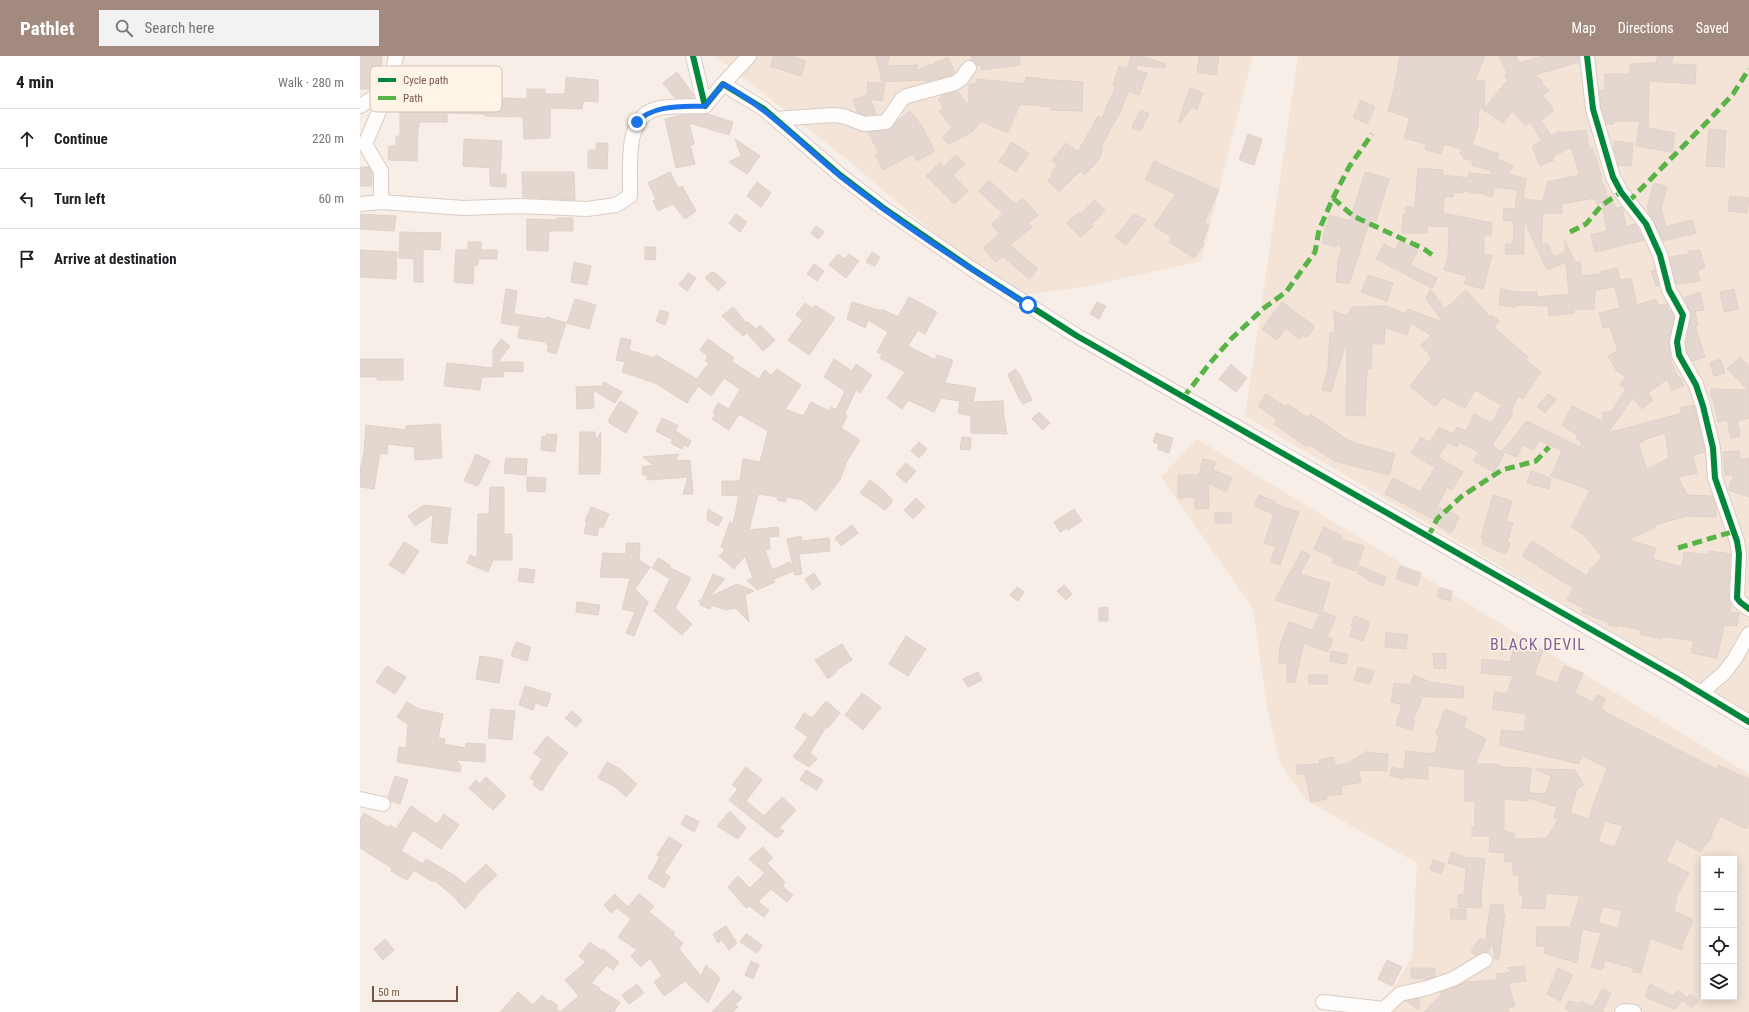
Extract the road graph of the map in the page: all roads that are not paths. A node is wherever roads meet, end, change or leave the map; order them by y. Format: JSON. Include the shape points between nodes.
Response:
{"nodes":[{"id":1,"x":396,"y":56,"type":"edge"},
{"id":2,"x":693,"y":56,"type":"edge"},
{"id":3,"x":749,"y":56,"type":"edge"},
{"id":4,"x":1587,"y":56,"type":"edge"},
{"id":5,"x":394,"y":66,"type":"edge"},
{"id":6,"x":969,"y":68,"type":"dead end"},
{"id":7,"x":723,"y":84,"type":"junction"},
{"id":8,"x":370,"y":100,"type":"edge"},
{"id":9,"x":360,"y":106,"type":"edge"},
{"id":10,"x":705,"y":106,"type":"junction"},
{"id":11,"x":379,"y":112,"type":"edge"},
{"id":12,"x":776,"y":119,"type":"junction"},
{"id":13,"x":381,"y":202,"type":"junction"},
{"id":14,"x":360,"y":204,"type":"edge"},
{"id":15,"x":1749,"y":609,"type":"edge"},
{"id":16,"x":1749,"y":634,"type":"edge"},
{"id":17,"x":1700,"y":693,"type":"junction"},
{"id":18,"x":1749,"y":722,"type":"edge"},
{"id":19,"x":360,"y":799,"type":"edge"},
{"id":20,"x":383,"y":804,"type":"dead end"},
{"id":21,"x":1485,"y":960,"type":"dead end"},
{"id":22,"x":1323,"y":1002,"type":"dead end"},
{"id":23,"x":1356,"y":1009,"type":"edge"},
{"id":24,"x":1622,"y":1012,"type":"edge"},
{"id":25,"x":1634,"y":1012,"type":"edge"}],
"edges":[{"from":1,"to":5,"type":"street"},
{"from":2,"to":10,"type":"street"},
{"from":3,"to":7,"type":"street"},
{"from":4,"to":15,"type":"street","via":[[1593,109],[1613,177],[1621,192],[1646,224],[1660,255],[1669,290],[1683,315],[1677,342],[1679,354],[1696,385],[1703,406],[1713,448],[1715,478],[1738,548],[1737,598]]},
{"from":6,"to":12,"type":"street","via":[[955,83],[902,99],[886,122],[864,124],[843,116],[832,115]]},
{"from":7,"to":10,"type":"street"},
{"from":7,"to":12,"type":"street","via":[[751,100]]},
{"from":8,"to":9,"type":"street"},
{"from":10,"to":13,"type":"street","via":[[657,109],[644,114],[637,122],[633,133],[630,196],[616,205],[587,209],[520,206],[464,208]]},
{"from":11,"to":13,"type":"street","via":[[365,144],[381,171]]},
{"from":12,"to":17,"type":"street","via":[[840,175],[882,207],[972,269],[1077,336]]},
{"from":13,"to":14,"type":"street"},
{"from":16,"to":17,"type":"street","via":[[1724,673]]},
{"from":17,"to":18,"type":"street"},
{"from":19,"to":20,"type":"street"},
{"from":21,"to":23,"type":"street","via":[[1453,979],[1400,994],[1384,1009]]},
{"from":22,"to":23,"type":"street"},
{"from":24,"to":25,"type":"street"}]}
